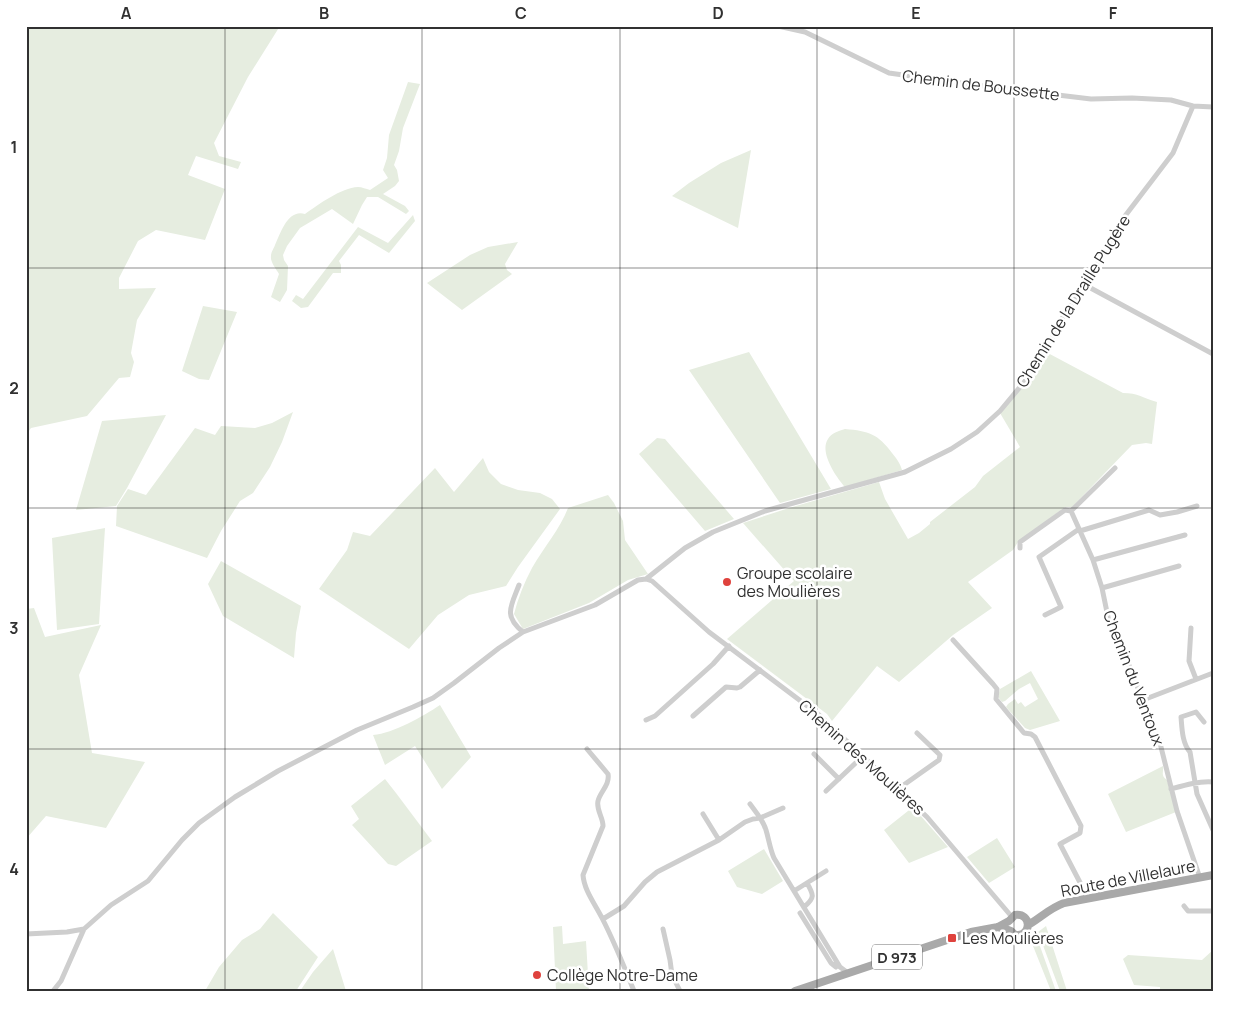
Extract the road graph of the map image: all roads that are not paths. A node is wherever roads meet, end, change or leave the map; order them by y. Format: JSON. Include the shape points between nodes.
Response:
{"nodes":[{"id":1,"x":778,"y":26,"type":"edge"},
{"id":2,"x":1193,"y":106,"type":"junction"},
{"id":3,"x":1213,"y":107,"type":"edge"},
{"id":4,"x":1085,"y":285,"type":"junction"},
{"id":5,"x":1213,"y":354,"type":"edge"},
{"id":6,"x":1115,"y":468,"type":"dead end"},
{"id":7,"x":1197,"y":506,"type":"dead end"},
{"id":8,"x":1071,"y":511,"type":"junction"},
{"id":9,"x":1079,"y":530,"type":"junction"},
{"id":10,"x":1185,"y":535,"type":"dead end"},
{"id":11,"x":1020,"y":548,"type":"dead end"},
{"id":12,"x":1093,"y":560,"type":"junction"},
{"id":13,"x":1179,"y":566,"type":"dead end"},
{"id":14,"x":646,"y":579,"type":"junction"},
{"id":15,"x":519,"y":585,"type":"dead end"},
{"id":16,"x":1102,"y":588,"type":"junction"},
{"id":17,"x":1044,"y":615,"type":"dead end"},
{"id":18,"x":1191,"y":628,"type":"dead end"},
{"id":19,"x":523,"y":632,"type":"junction"},
{"id":20,"x":953,"y":640,"type":"dead end"},
{"id":21,"x":729,"y":646,"type":"junction"},
{"id":22,"x":760,"y":670,"type":"junction"},
{"id":23,"x":1213,"y":673,"type":"edge"},
{"id":24,"x":1196,"y":679,"type":"junction"},
{"id":25,"x":1143,"y":700,"type":"junction"},
{"id":26,"x":693,"y":716,"type":"dead end"},
{"id":27,"x":646,"y":720,"type":"dead end"},
{"id":28,"x":1204,"y":722,"type":"dead end"},
{"id":29,"x":917,"y":733,"type":"dead end"},
{"id":30,"x":587,"y":749,"type":"dead end"},
{"id":31,"x":814,"y":754,"type":"dead end"},
{"id":32,"x":863,"y":756,"type":"junction"},
{"id":33,"x":839,"y":779,"type":"junction"},
{"id":34,"x":1196,"y":782,"type":"junction"},
{"id":35,"x":1213,"y":782,"type":"edge"},
{"id":36,"x":898,"y":789,"type":"junction"},
{"id":37,"x":1171,"y":789,"type":"junction"},
{"id":38,"x":826,"y":791,"type":"dead end"},
{"id":39,"x":750,"y":804,"type":"dead end"},
{"id":40,"x":783,"y":808,"type":"dead end"},
{"id":41,"x":703,"y":814,"type":"dead end"},
{"id":42,"x":760,"y":818,"type":"junction"},
{"id":43,"x":1213,"y":830,"type":"edge"},
{"id":44,"x":719,"y":840,"type":"junction"},
{"id":45,"x":826,"y":871,"type":"dead end"},
{"id":46,"x":1213,"y":875,"type":"edge"},
{"id":47,"x":1200,"y":878,"type":"junction"},
{"id":48,"x":807,"y":883,"type":"junction"},
{"id":49,"x":794,"y":891,"type":"junction"},
{"id":50,"x":1086,"y":898,"type":"junction"},
{"id":51,"x":1184,"y":906,"type":"dead end"},
{"id":52,"x":804,"y":907,"type":"junction"},
{"id":53,"x":1049,"y":910,"type":"junction"},
{"id":54,"x":1213,"y":912,"type":"edge"},
{"id":55,"x":800,"y":913,"type":"dead end"},
{"id":56,"x":1024,"y":917,"type":"junction"},
{"id":57,"x":602,"y":919,"type":"junction"},
{"id":58,"x":1010,"y":919,"type":"junction"},
{"id":59,"x":1028,"y":925,"type":"junction"},
{"id":60,"x":998,"y":927,"type":"junction"},
{"id":61,"x":84,"y":929,"type":"junction"},
{"id":62,"x":663,"y":930,"type":"dead end"},
{"id":63,"x":1010,"y":930,"type":"junction"},
{"id":64,"x":26,"y":934,"type":"edge"},
{"id":65,"x":836,"y":960,"type":"junction"},
{"id":66,"x":836,"y":967,"type":"junction"},
{"id":67,"x":848,"y":973,"type":"junction"},
{"id":68,"x":837,"y":977,"type":"junction"},
{"id":69,"x":53,"y":991,"type":"edge"},
{"id":70,"x":634,"y":991,"type":"edge"},
{"id":71,"x":680,"y":991,"type":"edge"},
{"id":72,"x":796,"y":991,"type":"edge"}],
"edges":[{"from":1,"to":2,"type":"street","name":"Chemin de Boussette","via":[[805,32],[889,73],[1091,99],[1172,100]]},
{"from":2,"to":3,"type":"street","name":"Chemin de Boussette"},
{"from":2,"to":4,"type":"street","name":"Chemin de la Draille Pugère","via":[[1173,153],[1125,216]]},
{"from":4,"to":5,"type":"street"},
{"from":4,"to":14,"type":"street","name":"Chemin de la Draille Pugère","via":[[1025,380],[1000,411],[977,432],[905,472],[765,511],[713,532],[685,548]]},
{"from":6,"to":8,"type":"street"},
{"from":7,"to":9,"type":"street","via":[[1160,515],[1149,510]]},
{"from":8,"to":9,"type":"street","name":"Chemin du Ventoux"},
{"from":8,"to":11,"type":"street","via":[[1065,510],[1046,523],[1020,542]]},
{"from":9,"to":12,"type":"street","name":"Chemin du Ventoux"},
{"from":9,"to":17,"type":"street","via":[[1039,557],[1060,608]]},
{"from":10,"to":12,"type":"street"},
{"from":12,"to":16,"type":"street","name":"Chemin du Ventoux"},
{"from":13,"to":16,"type":"street"},
{"from":14,"to":19,"type":"street","name":"Chemin de la Draille Pugère","via":[[638,580],[595,605]]},
{"from":14,"to":21,"type":"street","name":"Chemin des Moulières"},
{"from":15,"to":19,"type":"street","via":[[510,613],[512,622]]},
{"from":16,"to":25,"type":"street","name":"Chemin du Ventoux","via":[[1109,622]]},
{"from":18,"to":24,"type":"street","via":[[1189,661]]},
{"from":19,"to":61,"type":"street","name":"Chemin de la Draille Pugère","via":[[433,698],[357,730],[236,797],[182,840],[148,881],[111,905]]},
{"from":20,"to":50,"type":"street","via":[[997,689],[996,699],[1024,733],[1035,737],[1081,826],[1080,833],[1060,844]]},
{"from":21,"to":22,"type":"street","name":"Chemin des Moulières"},
{"from":21,"to":27,"type":"street","via":[[655,716]]},
{"from":22,"to":26,"type":"street","via":[[740,687],[726,687]]},
{"from":22,"to":32,"type":"street","name":"Chemin des Moulières","via":[[818,714]]},
{"from":23,"to":24,"type":"street"},
{"from":24,"to":25,"type":"street"},
{"from":25,"to":37,"type":"street","name":"Chemin du Ventoux","via":[[1160,743]]},
{"from":28,"to":34,"type":"street","via":[[1196,712],[1181,717]]},
{"from":29,"to":36,"type":"street","via":[[940,755],[939,760]]},
{"from":30,"to":57,"type":"street","via":[[609,778],[598,800],[603,826],[583,875]]},
{"from":31,"to":33,"type":"street"},
{"from":32,"to":33,"type":"street"},
{"from":32,"to":36,"type":"street","name":"Chemin des Moulières"},
{"from":33,"to":38,"type":"street"},
{"from":34,"to":35,"type":"street"},
{"from":34,"to":37,"type":"street"},
{"from":34,"to":43,"type":"street","via":[[1197,794]]},
{"from":36,"to":58,"type":"street","name":"Chemin des Moulières","via":[[928,817]]},
{"from":37,"to":47,"type":"street","name":"Chemin du Ventoux"},
{"from":39,"to":42,"type":"street"},
{"from":40,"to":42,"type":"street"},
{"from":41,"to":44,"type":"street"},
{"from":42,"to":44,"type":"street","via":[[745,822]]},
{"from":42,"to":49,"type":"street","via":[[770,850]]},
{"from":44,"to":57,"type":"street","via":[[657,872],[624,906]]},
{"from":45,"to":48,"type":"street"},
{"from":46,"to":47,"type":"main road","name":"Route de Villelaure"},
{"from":47,"to":50,"type":"main road","name":"Route de Villelaure"},
{"from":48,"to":49,"type":"street"},
{"from":48,"to":52,"type":"street","via":[[813,897]]},
{"from":49,"to":52,"type":"street"},
{"from":50,"to":53,"type":"main road","name":"Route de Villelaure"},
{"from":51,"to":54,"type":"street","via":[[1188,911]]},
{"from":52,"to":65,"type":"street"},
{"from":53,"to":56,"type":"main road","name":"Route de Villelaure"},
{"from":53,"to":59,"type":"main road","name":"Route de Villelaure"},
{"from":55,"to":66,"type":"street"},
{"from":56,"to":58,"type":"main road","via":[[1017,915]]},
{"from":56,"to":59,"type":"main road"},
{"from":57,"to":70,"type":"street"},
{"from":58,"to":60,"type":"main road","number":"D 973"},
{"from":58,"to":63,"type":"main road"},
{"from":59,"to":63,"type":"main road","via":[[1021,934]]},
{"from":60,"to":63,"type":"main road","number":"D 973"},
{"from":60,"to":67,"type":"main road","number":"D 973","via":[[971,932]]},
{"from":61,"to":64,"type":"street"},
{"from":61,"to":69,"type":"street","via":[[61,981]]},
{"from":62,"to":71,"type":"street","via":[[673,979]]},
{"from":65,"to":66,"type":"street"},
{"from":65,"to":67,"type":"street"},
{"from":66,"to":68,"type":"street"},
{"from":67,"to":68,"type":"main road","number":"D 973"},
{"from":68,"to":72,"type":"main road","number":"D 973"}]}
